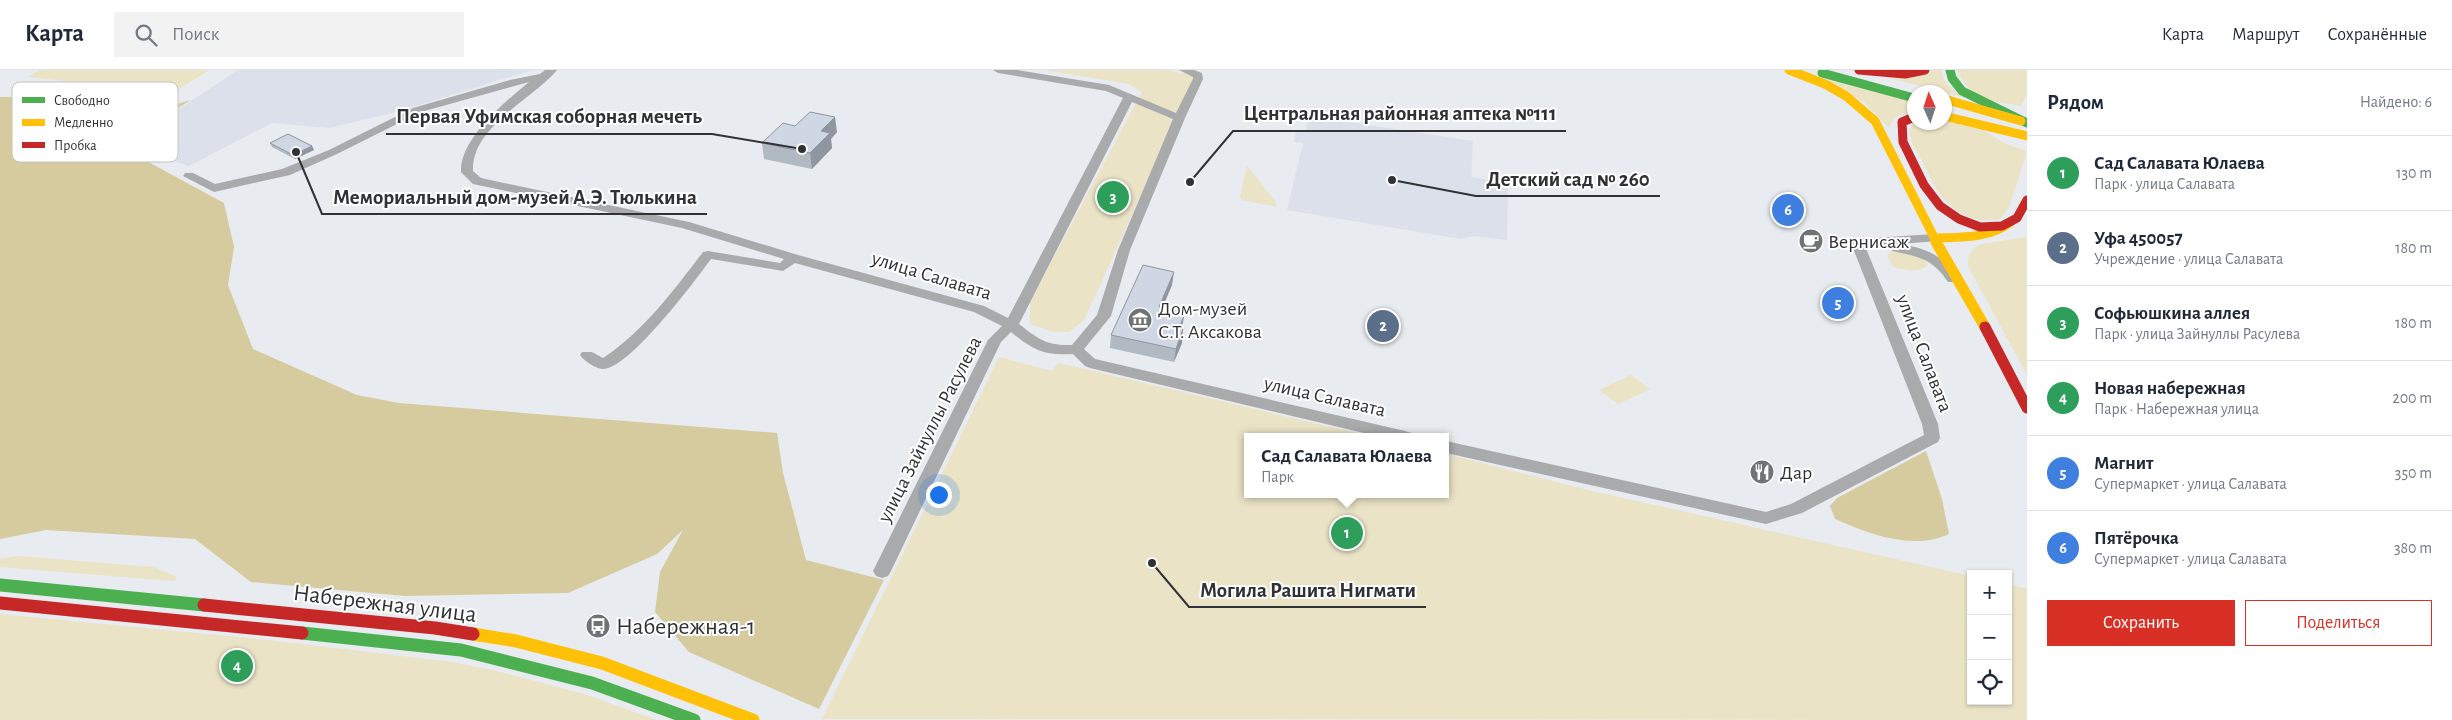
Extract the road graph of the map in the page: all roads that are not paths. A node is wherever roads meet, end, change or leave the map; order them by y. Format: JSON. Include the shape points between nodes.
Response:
{"nodes":[{"id":1,"x":998,"y":70,"type":"edge"},
{"id":2,"x":1184,"y":70,"type":"edge"},
{"id":3,"x":1790,"y":70,"type":"edge"},
{"id":4,"x":1812,"y":70,"type":"edge"},
{"id":5,"x":1845,"y":70,"type":"edge"},
{"id":6,"x":1859,"y":70,"type":"edge"},
{"id":7,"x":1884,"y":70,"type":"edge"},
{"id":8,"x":1925,"y":70,"type":"edge"},
{"id":9,"x":1950,"y":70,"type":"edge"},
{"id":10,"x":1872,"y":72,"type":"junction"},
{"id":11,"x":547,"y":73,"type":"edge"},
{"id":12,"x":1907,"y":88,"type":"edge"},
{"id":13,"x":1907,"y":96,"type":"edge"},
{"id":14,"x":1130,"y":97,"type":"junction"},
{"id":15,"x":1952,"y":102,"type":"edge"},
{"id":16,"x":1952,"y":110,"type":"edge"},
{"id":17,"x":1952,"y":116,"type":"edge"},
{"id":18,"x":1989,"y":117,"type":"junction"},
{"id":19,"x":1178,"y":118,"type":"junction"},
{"id":20,"x":1907,"y":120,"type":"edge"},
{"id":21,"x":2023,"y":128,"type":"edge"},
{"id":22,"x":190,"y":176,"type":"dead end"},
{"id":23,"x":2027,"y":200,"type":"edge"},
{"id":24,"x":2011,"y":222,"type":"junction"},
{"id":25,"x":1979,"y":234,"type":"junction"},
{"id":26,"x":1934,"y":238,"type":"junction"},
{"id":27,"x":1861,"y":249,"type":"junction"},
{"id":28,"x":793,"y":258,"type":"junction"},
{"id":29,"x":1950,"y":262,"type":"junction"},
{"id":30,"x":1972,"y":300,"type":"junction"},
{"id":31,"x":1011,"y":325,"type":"junction"},
{"id":32,"x":1076,"y":349,"type":"junction"},
{"id":33,"x":587,"y":356,"type":"dead end"},
{"id":34,"x":2019,"y":389,"type":"junction"},
{"id":35,"x":2027,"y":401,"type":"edge"},
{"id":36,"x":2027,"y":408,"type":"edge"},
{"id":37,"x":1388,"y":433,"type":"edge"},
{"id":38,"x":1449,"y":448,"type":"edge"},
{"id":39,"x":882,"y":571,"type":"dead end"},
{"id":40,"x":0,"y":585,"type":"edge"},
{"id":41,"x":0,"y":603,"type":"edge"},
{"id":42,"x":694,"y":720,"type":"edge"},
{"id":43,"x":753,"y":720,"type":"edge"}],
"edges":[{"from":1,"to":14,"type":"street","via":[[1109,88]]},
{"from":2,"to":19,"type":"street","via":[[1198,75]]},
{"from":3,"to":26,"type":"main road","via":[[1844,94],[1871,116]]},
{"from":4,"to":13,"type":"main road"},
{"from":5,"to":12,"type":"main road"},
{"from":6,"to":10,"type":"main road"},
{"from":7,"to":10,"type":"main road"},
{"from":8,"to":10,"type":"main road","via":[[1905,74]]},
{"from":9,"to":18,"type":"main road","via":[[1951,79]]},
{"from":11,"to":22,"type":"street","via":[[417,110],[286,172],[214,188]]},
{"from":11,"to":28,"type":"street","name":"улица Салавата","via":[[503,112],[476,143],[467,159],[467,172],[477,181],[685,225]]},
{"from":14,"to":19,"type":"street"},
{"from":14,"to":31,"type":"street","name":"улица Зайнуллы Расулева"},
{"from":15,"to":18,"type":"main road"},
{"from":16,"to":18,"type":"main road"},
{"from":17,"to":18,"type":"main road"},
{"from":18,"to":21,"type":"main road"},
{"from":18,"to":21,"type":"main road"},
{"from":19,"to":32,"type":"street","via":[[1124,250],[1104,316]]},
{"from":20,"to":24,"type":"main road","via":[[1902,122],[1900,130],[1902,140],[1932,197],[1943,209],[1972,224],[1992,227]]},
{"from":23,"to":24,"type":"main road"},
{"from":24,"to":25,"type":"main road","via":[[2002,231]]},
{"from":25,"to":26,"type":"main road"},
{"from":25,"to":29,"type":"main road","via":[[1956,248]]},
{"from":26,"to":27,"type":"street"},
{"from":26,"to":29,"type":"main road"},
{"from":27,"to":30,"type":"street","via":[[1910,249],[1924,253],[1949,272],[1958,288]]},
{"from":27,"to":38,"type":"street","name":"улица Салавата","via":[[1930,424],[1932,438],[1796,510],[1766,518]]},
{"from":28,"to":31,"type":"street","name":"улица Салавата","via":[[979,309]]},
{"from":28,"to":33,"type":"street","via":[[783,267],[708,254],[661,315],[620,354],[603,364]]},
{"from":29,"to":30,"type":"main road"},
{"from":30,"to":34,"type":"main road"},
{"from":31,"to":32,"type":"street","name":"улица Салавата","via":[[1036,345],[1060,350]]},
{"from":31,"to":39,"type":"street","name":"улица Зайнуллы Расулева","via":[[996,340]]},
{"from":32,"to":37,"type":"street","name":"улица Салавата","via":[[1090,363]]},
{"from":34,"to":35,"type":"main road"},
{"from":34,"to":36,"type":"main road"},
{"from":40,"to":43,"type":"main road","name":"Набережная улица","via":[[436,628],[516,641],[602,662]]},
{"from":41,"to":42,"type":"main road","name":"Набережная улица","via":[[461,650],[592,683]]}]}
